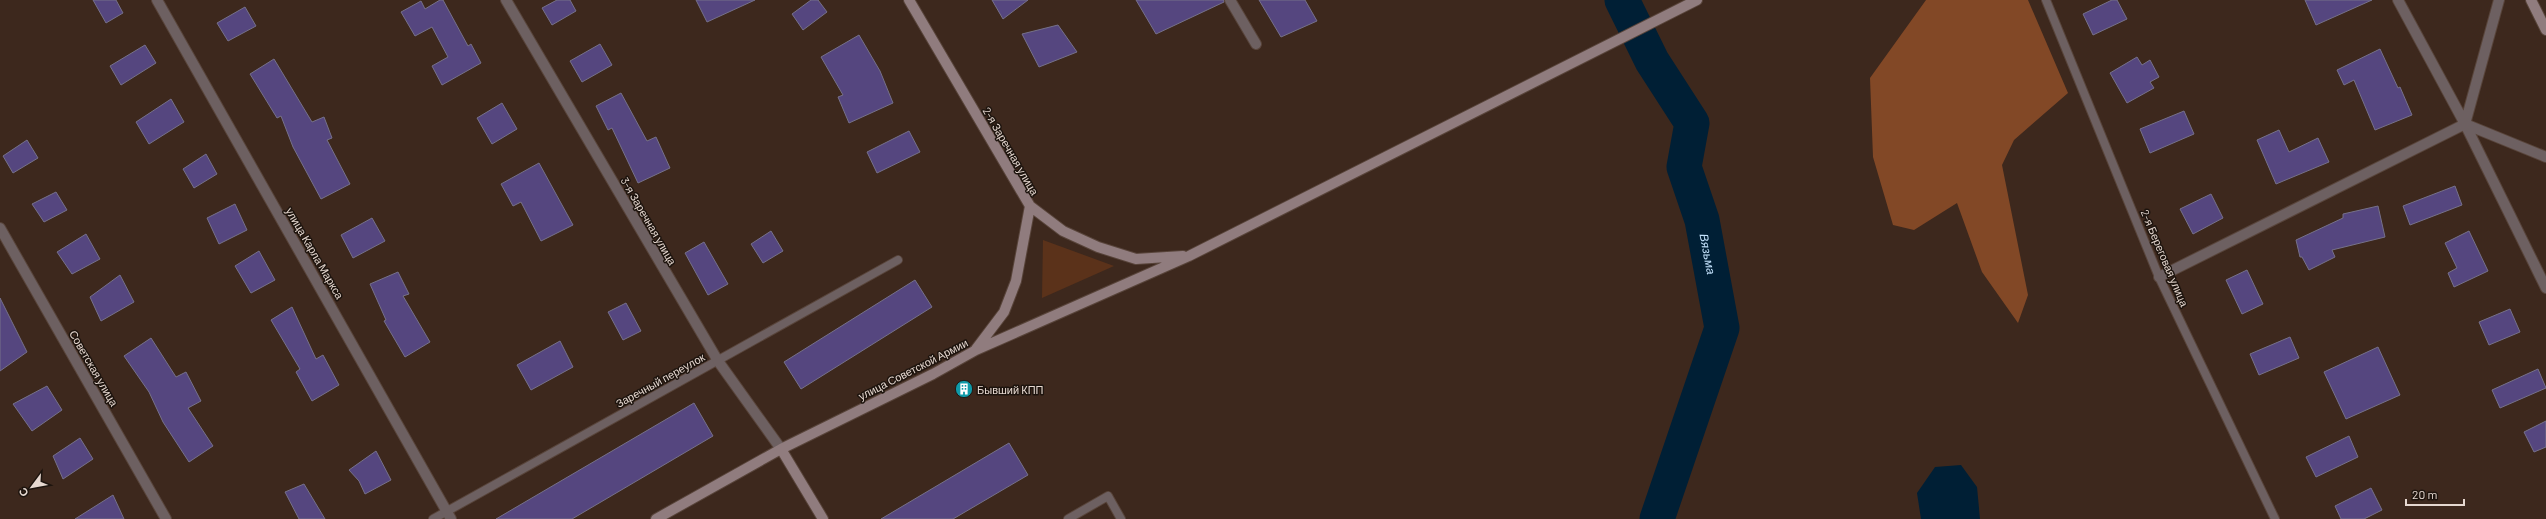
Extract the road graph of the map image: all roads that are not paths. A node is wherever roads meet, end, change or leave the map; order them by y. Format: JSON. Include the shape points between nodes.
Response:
{"nodes":[{"id":1,"x":157,"y":0,"type":"edge"},
{"id":2,"x":506,"y":0,"type":"edge"},
{"id":3,"x":909,"y":0,"type":"edge"},
{"id":4,"x":1230,"y":0,"type":"edge"},
{"id":5,"x":1697,"y":0,"type":"edge"},
{"id":6,"x":2046,"y":0,"type":"edge"},
{"id":7,"x":2398,"y":0,"type":"edge"},
{"id":8,"x":2499,"y":0,"type":"edge"},
{"id":9,"x":2530,"y":0,"type":"edge"},
{"id":10,"x":2546,"y":30,"type":"edge"},
{"id":11,"x":1256,"y":44,"type":"dead end"},
{"id":12,"x":2465,"y":124,"type":"junction"},
{"id":13,"x":2546,"y":157,"type":"edge"},
{"id":14,"x":1030,"y":206,"type":"junction"},
{"id":15,"x":0,"y":228,"type":"edge"},
{"id":16,"x":1189,"y":256,"type":"junction"},
{"id":17,"x":898,"y":260,"type":"dead end"},
{"id":18,"x":2159,"y":277,"type":"junction"},
{"id":19,"x":2546,"y":288,"type":"edge"},
{"id":20,"x":976,"y":350,"type":"junction"},
{"id":21,"x":718,"y":361,"type":"junction"},
{"id":22,"x":781,"y":448,"type":"junction"},
{"id":23,"x":449,"y":515,"type":"edge"},
{"id":24,"x":166,"y":519,"type":"edge"},
{"id":25,"x":432,"y":519,"type":"edge"},
{"id":26,"x":656,"y":519,"type":"edge"},
{"id":27,"x":824,"y":519,"type":"edge"},
{"id":28,"x":1068,"y":519,"type":"edge"},
{"id":29,"x":1121,"y":519,"type":"edge"},
{"id":30,"x":2275,"y":519,"type":"edge"}],
"edges":[{"from":1,"to":23,"type":"street","name":"улица Карла Маркса"},
{"from":2,"to":21,"type":"street","name":"3-я Заречная улица"},
{"from":3,"to":14,"type":"main road","name":"2-я Заречная улица"},
{"from":4,"to":11,"type":"street"},
{"from":5,"to":16,"type":"main road","name":"улица Советской Армии"},
{"from":6,"to":18,"type":"lane","name":"2-я Береговая улица"},
{"from":7,"to":12,"type":"street"},
{"from":8,"to":12,"type":"street"},
{"from":9,"to":10,"type":"main road"},
{"from":12,"to":13,"type":"street"},
{"from":12,"to":18,"type":"street"},
{"from":12,"to":19,"type":"street"},
{"from":14,"to":16,"type":"main road","name":"2-я Заречная улица","via":[[1063,231],[1098,247],[1136,259]]},
{"from":14,"to":20,"type":"main road","via":[[1016,281],[1004,312]]},
{"from":15,"to":24,"type":"street","name":"Советская улица"},
{"from":16,"to":20,"type":"main road","name":"улица Советской Армии"},
{"from":17,"to":21,"type":"lane","name":"Заречный переулок"},
{"from":18,"to":30,"type":"lane","name":"2-я Береговая улица"},
{"from":20,"to":22,"type":"main road","name":"улица Советской Армии","via":[[933,374]]},
{"from":21,"to":22,"type":"street","name":"3-я Заречная улица"},
{"from":21,"to":23,"type":"lane","name":"Заречный переулок"},
{"from":22,"to":26,"type":"main road","name":"улица Советской Армии"},
{"from":22,"to":27,"type":"main road"},
{"from":23,"to":25,"type":"lane","name":"Заречный переулок"},
{"from":28,"to":29,"type":"lane","via":[[1108,496]]}]}
